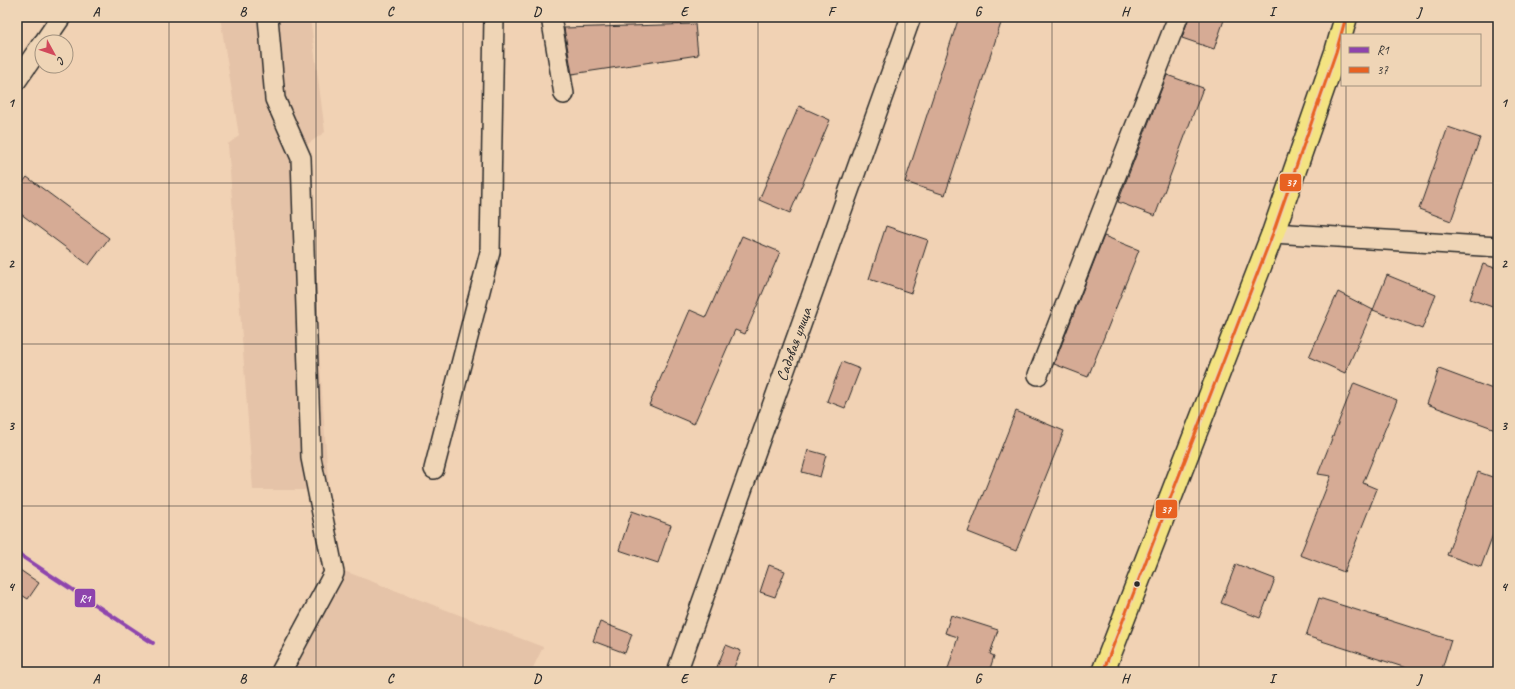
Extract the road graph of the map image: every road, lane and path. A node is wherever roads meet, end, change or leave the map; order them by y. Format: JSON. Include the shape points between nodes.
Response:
{"nodes":[{"id":1,"x":61,"y":17,"type":"edge"},
{"id":2,"x":268,"y":17,"type":"edge"},
{"id":3,"x":494,"y":17,"type":"edge"},
{"id":4,"x":551,"y":17,"type":"edge"},
{"id":5,"x":911,"y":17,"type":"edge"},
{"id":6,"x":1178,"y":17,"type":"edge"},
{"id":7,"x":1346,"y":17,"type":"edge"},
{"id":8,"x":49,"y":34,"type":"edge"},
{"id":9,"x":1341,"y":34,"type":"edge"},
{"id":10,"x":1341,"y":34,"type":"edge"},
{"id":11,"x":34,"y":56,"type":"edge"},
{"id":12,"x":17,"y":80,"type":"edge"},
{"id":13,"x":564,"y":94,"type":"dead end"},
{"id":14,"x":1273,"y":233,"type":"junction"},
{"id":15,"x":1498,"y":247,"type":"edge"},
{"id":16,"x":1038,"y":375,"type":"dead end"},
{"id":17,"x":434,"y":469,"type":"dead end"},
{"id":18,"x":282,"y":672,"type":"edge"},
{"id":19,"x":677,"y":672,"type":"edge"},
{"id":20,"x":1103,"y":672,"type":"edge"}],
"edges":[{"from":1,"to":8,"type":"street"},
{"from":2,"to":18,"type":"street","via":[[275,99],[301,158],[311,458],[334,573]]},
{"from":3,"to":17,"type":"street","via":[[490,252]]},
{"from":4,"to":13,"type":"street"},
{"from":5,"to":19,"type":"street","name":"Садовая улица"},
{"from":6,"to":16,"type":"street"},
{"from":7,"to":9,"type":"highway"},
{"from":10,"to":14,"type":"highway"},
{"from":11,"to":12,"type":"street"},
{"from":14,"to":15,"type":"street"},
{"from":14,"to":20,"type":"highway"}]}
